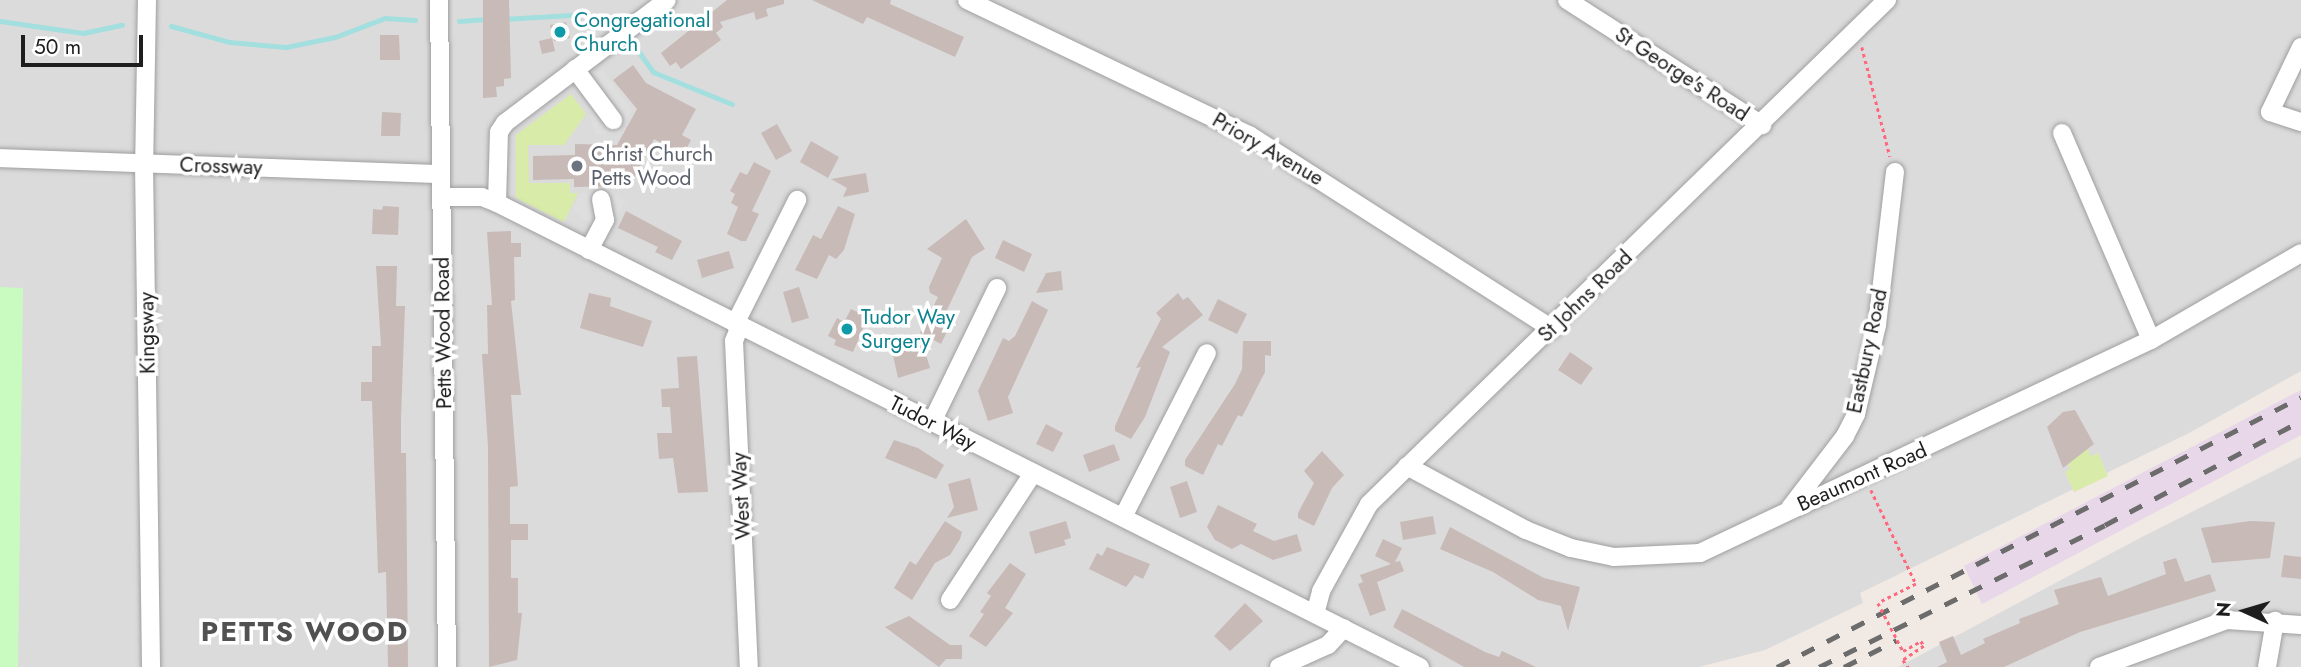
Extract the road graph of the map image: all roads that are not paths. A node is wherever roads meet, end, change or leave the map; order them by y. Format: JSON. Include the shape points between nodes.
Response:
{"nodes":[{"id":1,"x":147,"y":0,"type":"edge"},
{"id":2,"x":439,"y":0,"type":"edge"},
{"id":3,"x":667,"y":0,"type":"edge"},
{"id":4,"x":967,"y":0,"type":"edge"},
{"id":5,"x":1567,"y":0,"type":"edge"},
{"id":6,"x":1887,"y":0,"type":"edge"},
{"id":7,"x":2301,"y":47,"type":"edge"},
{"id":8,"x":575,"y":69,"type":"junction"},
{"id":9,"x":613,"y":120,"type":"dead end"},
{"id":10,"x":2301,"y":122,"type":"edge"},
{"id":11,"x":1762,"y":125,"type":"junction"},
{"id":12,"x":2062,"y":133,"type":"dead end"},
{"id":13,"x":0,"y":158,"type":"edge"},
{"id":14,"x":144,"y":164,"type":"junction"},
{"id":15,"x":1895,"y":172,"type":"road end"},
{"id":16,"x":441,"y":173,"type":"junction"},
{"id":17,"x":442,"y":197,"type":"junction"},
{"id":18,"x":601,"y":199,"type":"dead end"},
{"id":19,"x":797,"y":200,"type":"dead end"},
{"id":20,"x":497,"y":203,"type":"junction"},
{"id":21,"x":589,"y":250,"type":"junction"},
{"id":22,"x":2301,"y":253,"type":"edge"},
{"id":23,"x":997,"y":288,"type":"dead end"},
{"id":24,"x":738,"y":325,"type":"junction"},
{"id":25,"x":1552,"y":329,"type":"junction"},
{"id":26,"x":2151,"y":340,"type":"junction"},
{"id":27,"x":1207,"y":353,"type":"dead end"},
{"id":28,"x":932,"y":422,"type":"junction"},
{"id":29,"x":1407,"y":466,"type":"junction"},
{"id":30,"x":1033,"y":473,"type":"junction"},
{"id":31,"x":1788,"y":511,"type":"junction"},
{"id":32,"x":1123,"y":517,"type":"junction"},
{"id":33,"x":950,"y":600,"type":"dead end"},
{"id":34,"x":1315,"y":614,"type":"junction"},
{"id":35,"x":2275,"y":621,"type":"junction"},
{"id":36,"x":2301,"y":625,"type":"edge"},
{"id":37,"x":1344,"y":628,"type":"junction"},
{"id":38,"x":151,"y":667,"type":"edge"},
{"id":39,"x":447,"y":667,"type":"edge"},
{"id":40,"x":749,"y":667,"type":"edge"},
{"id":41,"x":1279,"y":667,"type":"edge"},
{"id":42,"x":1420,"y":667,"type":"edge"},
{"id":43,"x":2099,"y":667,"type":"edge"},
{"id":44,"x":2267,"y":667,"type":"edge"}],
"edges":[{"from":1,"to":14,"type":"street","name":"Kingsway"},
{"from":2,"to":16,"type":"street","name":"Petts Wood Road"},
{"from":3,"to":8,"type":"street"},
{"from":4,"to":25,"type":"street","name":"Priory Avenue","via":[[1249,135]]},
{"from":5,"to":11,"type":"street","name":"St George's Road"},
{"from":6,"to":11,"type":"street","name":"St Johns Road"},
{"from":7,"to":10,"type":"street","via":[[2270,112]]},
{"from":8,"to":9,"type":"street"},
{"from":8,"to":20,"type":"street","via":[[499,132]]},
{"from":11,"to":25,"type":"street","name":"St Johns Road"},
{"from":12,"to":26,"type":"street"},
{"from":13,"to":14,"type":"street","name":"Crossway"},
{"from":14,"to":16,"type":"street","name":"Crossway"},
{"from":14,"to":38,"type":"street","name":"Kingsway"},
{"from":15,"to":31,"type":"street","name":"Eastbury Road","via":[[1877,326],[1856,414],[1845,436]]},
{"from":16,"to":17,"type":"street","name":"Petts Wood Road"},
{"from":17,"to":20,"type":"street","name":"Tudor Way","via":[[482,197]]},
{"from":17,"to":39,"type":"street","name":"Petts Wood Road"},
{"from":18,"to":21,"type":"street","via":[[605,220]]},
{"from":19,"to":24,"type":"street","name":"West Way"},
{"from":20,"to":21,"type":"street","name":"Tudor Way"},
{"from":21,"to":24,"type":"street","name":"Tudor Way"},
{"from":22,"to":26,"type":"street","name":"Beaumont Road"},
{"from":23,"to":28,"type":"street"},
{"from":24,"to":28,"type":"street","name":"Tudor Way"},
{"from":24,"to":40,"type":"street","name":"West Way","via":[[734,341]]},
{"from":25,"to":29,"type":"street","name":"St Johns Road"},
{"from":26,"to":31,"type":"street","name":"Beaumont Road"},
{"from":27,"to":32,"type":"street"},
{"from":28,"to":30,"type":"street","name":"Tudor Way"},
{"from":29,"to":31,"type":"street","name":"Beaumont Road","via":[[1526,530],[1572,548],[1614,557],[1700,553]]},
{"from":29,"to":34,"type":"street","name":"St Johns Road","via":[[1354,526],[1321,591]]},
{"from":30,"to":32,"type":"street","name":"Tudor Way"},
{"from":30,"to":33,"type":"street"},
{"from":32,"to":34,"type":"street","name":"Tudor Way"},
{"from":34,"to":37,"type":"street","name":"Tudor Way"},
{"from":35,"to":36,"type":"street"},
{"from":35,"to":43,"type":"street","via":[[2227,620]]},
{"from":35,"to":44,"type":"street"},
{"from":37,"to":41,"type":"street","via":[[1328,645]]},
{"from":37,"to":42,"type":"street","name":"Tudor Way"}]}
